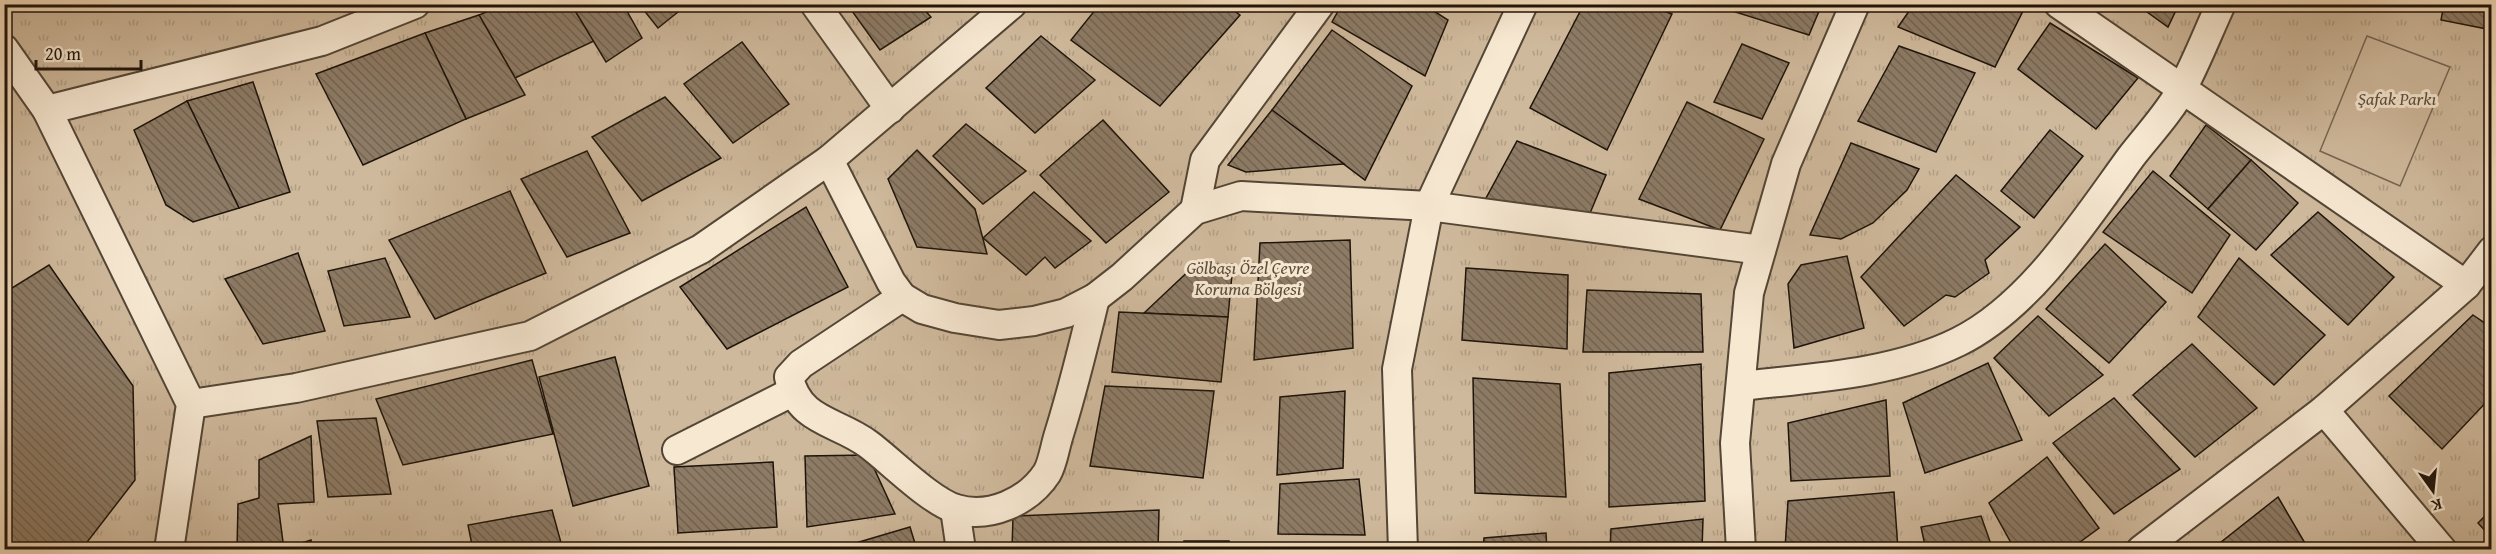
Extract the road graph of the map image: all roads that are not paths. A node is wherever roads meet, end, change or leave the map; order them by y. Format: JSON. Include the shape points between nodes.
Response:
{"nodes":[{"id":1,"x":415,"y":4,"type":"edge"},
{"id":2,"x":815,"y":4,"type":"edge"},
{"id":3,"x":1012,"y":4,"type":"edge"},
{"id":4,"x":1320,"y":4,"type":"edge"},
{"id":5,"x":1523,"y":4,"type":"edge"},
{"id":6,"x":1855,"y":4,"type":"edge"},
{"id":7,"x":2059,"y":4,"type":"edge"},
{"id":8,"x":2221,"y":4,"type":"edge"},
{"id":9,"x":4,"y":49,"type":"edge"},
{"id":10,"x":2182,"y":89,"type":"junction"},
{"id":11,"x":890,"y":109,"type":"junction"},
{"id":12,"x":47,"y":110,"type":"junction"},
{"id":13,"x":829,"y":160,"type":"junction"},
{"id":14,"x":1429,"y":206,"type":"junction"},
{"id":15,"x":1195,"y":210,"type":"junction"},
{"id":16,"x":1761,"y":250,"type":"junction"},
{"id":17,"x":2492,"y":251,"type":"edge"},
{"id":18,"x":2466,"y":285,"type":"junction"},
{"id":19,"x":902,"y":297,"type":"junction"},
{"id":20,"x":1095,"y":298,"type":"junction"},
{"id":21,"x":1741,"y":386,"type":"junction"},
{"id":22,"x":792,"y":392,"type":"junction"},
{"id":23,"x":191,"y":404,"type":"junction"},
{"id":24,"x":2324,"y":410,"type":"junction"},
{"id":25,"x":677,"y":450,"type":"dead end"},
{"id":26,"x":955,"y":509,"type":"junction"},
{"id":27,"x":169,"y":549,"type":"edge"},
{"id":28,"x":961,"y":549,"type":"edge"},
{"id":29,"x":1403,"y":549,"type":"edge"},
{"id":30,"x":1741,"y":549,"type":"edge"},
{"id":31,"x":2141,"y":549,"type":"edge"},
{"id":32,"x":2442,"y":549,"type":"edge"}],
"edges":[{"from":1,"to":12,"type":"street","via":[[322,41]]},
{"from":2,"to":11,"type":"street"},
{"from":3,"to":11,"type":"street"},
{"from":4,"to":15,"type":"street","via":[[1205,160]]},
{"from":5,"to":14,"type":"street"},
{"from":6,"to":16,"type":"street","via":[[1786,164]]},
{"from":7,"to":10,"type":"street"},
{"from":8,"to":10,"type":"street"},
{"from":9,"to":12,"type":"street"},
{"from":10,"to":18,"type":"street"},
{"from":10,"to":21,"type":"street","via":[[2078,229],[1998,318],[1922,357],[1833,376]]},
{"from":11,"to":13,"type":"street"},
{"from":12,"to":23,"type":"street"},
{"from":13,"to":19,"type":"street"},
{"from":13,"to":23,"type":"street","via":[[701,249],[530,336],[296,388]]},
{"from":14,"to":15,"type":"street","via":[[1241,195]]},
{"from":14,"to":16,"type":"street"},
{"from":14,"to":29,"type":"street","via":[[1397,369]]},
{"from":15,"to":20,"type":"street"},
{"from":16,"to":21,"type":"street","via":[[1749,293]]},
{"from":17,"to":18,"type":"street"},
{"from":18,"to":24,"type":"street"},
{"from":19,"to":20,"type":"street","via":[[922,309],[999,325],[1066,313]]},
{"from":19,"to":22,"type":"street","via":[[801,364],[789,377]]},
{"from":20,"to":26,"type":"street","via":[[1047,472],[1010,505],[991,512]]},
{"from":21,"to":30,"type":"street","via":[[1735,443]]},
{"from":22,"to":25,"type":"street"},
{"from":22,"to":26,"type":"street","via":[[804,409],[864,441],[923,490]]},
{"from":23,"to":27,"type":"street"},
{"from":24,"to":31,"type":"street"},
{"from":24,"to":32,"type":"street"},
{"from":26,"to":28,"type":"street"}]}
